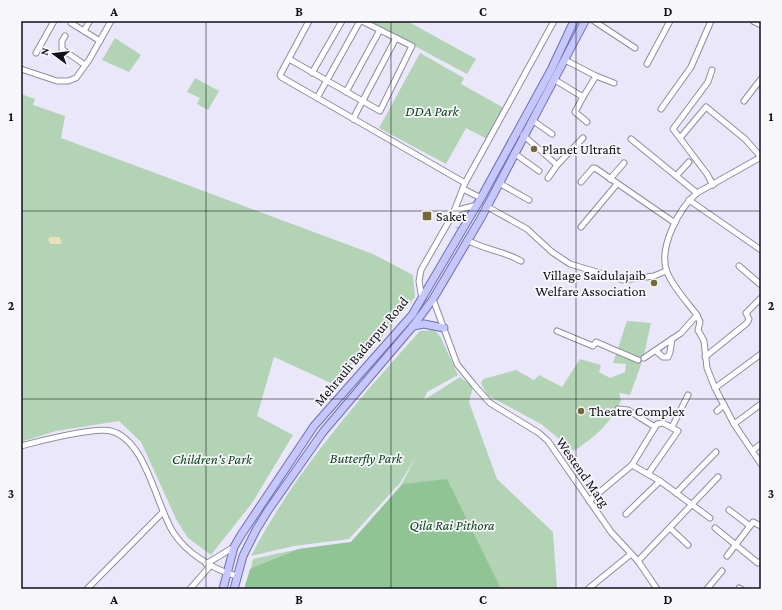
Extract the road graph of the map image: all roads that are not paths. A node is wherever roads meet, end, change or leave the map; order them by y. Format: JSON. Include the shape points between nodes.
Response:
{"nodes":[{"id":1,"x":54,"y":21,"type":"edge"},
{"id":2,"x":112,"y":21,"type":"edge"},
{"id":3,"x":309,"y":21,"type":"edge"},
{"id":4,"x":342,"y":21,"type":"edge"},
{"id":5,"x":361,"y":21,"type":"edge"},
{"id":6,"x":554,"y":21,"type":"edge"},
{"id":7,"x":585,"y":21,"type":"edge"},
{"id":8,"x":594,"y":21,"type":"edge"},
{"id":9,"x":670,"y":21,"type":"edge"},
{"id":10,"x":711,"y":21,"type":"edge"},
{"id":11,"x":753,"y":21,"type":"edge"},
{"id":12,"x":89,"y":22,"type":"edge"},
{"id":13,"x":71,"y":23,"type":"dead end"},
{"id":14,"x":572,"y":23,"type":"edge"},
{"id":15,"x":761,"y":25,"type":"edge"},
{"id":16,"x":380,"y":30,"type":"junction"},
{"id":17,"x":84,"y":31,"type":"junction"},
{"id":18,"x":65,"y":36,"type":"dead end"},
{"id":19,"x":396,"y":38,"type":"junction"},
{"id":20,"x":100,"y":41,"type":"junction"},
{"id":21,"x":636,"y":48,"type":"dead end"},
{"id":22,"x":36,"y":53,"type":"dead end"},
{"id":23,"x":289,"y":59,"type":"junction"},
{"id":24,"x":565,"y":60,"type":"junction"},
{"id":25,"x":647,"y":64,"type":"dead end"},
{"id":26,"x":86,"y":65,"type":"junction"},
{"id":27,"x":21,"y":69,"type":"edge"},
{"id":28,"x":712,"y":70,"type":"dead end"},
{"id":29,"x":312,"y":73,"type":"junction"},
{"id":30,"x":596,"y":76,"type":"junction"},
{"id":31,"x":761,"y":79,"type":"edge"},
{"id":32,"x":555,"y":80,"type":"junction"},
{"id":33,"x":326,"y":81,"type":"junction"},
{"id":34,"x":614,"y":83,"type":"dead end"},
{"id":35,"x":346,"y":92,"type":"junction"},
{"id":36,"x":583,"y":97,"type":"junction"},
{"id":37,"x":317,"y":98,"type":"junction"},
{"id":38,"x":744,"y":101,"type":"dead end"},
{"id":39,"x":363,"y":102,"type":"junction"},
{"id":40,"x":661,"y":109,"type":"dead end"},
{"id":41,"x":353,"y":119,"type":"junction"},
{"id":42,"x":532,"y":120,"type":"junction"},
{"id":43,"x":587,"y":122,"type":"dead end"},
{"id":44,"x":517,"y":131,"type":"junction"},
{"id":45,"x":552,"y":134,"type":"dead end"},
{"id":46,"x":524,"y":136,"type":"junction"},
{"id":47,"x":583,"y":138,"type":"dead end"},
{"id":48,"x":631,"y":138,"type":"dead end"},
{"id":49,"x":680,"y":138,"type":"junction"},
{"id":50,"x":514,"y":153,"type":"junction"},
{"id":51,"x":761,"y":157,"type":"edge"},
{"id":52,"x":689,"y":162,"type":"dead end"},
{"id":53,"x":624,"y":164,"type":"dead end"},
{"id":54,"x":557,"y":165,"type":"junction"},
{"id":55,"x":539,"y":172,"type":"dead end"},
{"id":56,"x":676,"y":176,"type":"junction"},
{"id":57,"x":548,"y":178,"type":"dead end"},
{"id":58,"x":610,"y":179,"type":"junction"},
{"id":59,"x":581,"y":182,"type":"dead end"},
{"id":60,"x":499,"y":183,"type":"junction"},
{"id":61,"x":617,"y":184,"type":"junction"},
{"id":62,"x":713,"y":185,"type":"junction"},
{"id":63,"x":464,"y":186,"type":"junction"},
{"id":64,"x":697,"y":193,"type":"junction"},
{"id":65,"x":529,"y":200,"type":"dead end"},
{"id":66,"x":689,"y":200,"type":"junction"},
{"id":67,"x":479,"y":202,"type":"junction"},
{"id":68,"x":486,"y":206,"type":"junction"},
{"id":69,"x":453,"y":214,"type":"junction"},
{"id":70,"x":675,"y":223,"type":"junction"},
{"id":71,"x":581,"y":226,"type":"dead end"},
{"id":72,"x":467,"y":240,"type":"junction"},
{"id":73,"x":761,"y":250,"type":"edge"},
{"id":74,"x":521,"y":261,"type":"dead end"},
{"id":75,"x":739,"y":266,"type":"dead end"},
{"id":76,"x":666,"y":271,"type":"junction"},
{"id":77,"x":761,"y":285,"type":"edge"},
{"id":78,"x":761,"y":298,"type":"edge"},
{"id":79,"x":433,"y":299,"type":"junction"},
{"id":80,"x":422,"y":300,"type":"junction"},
{"id":81,"x":697,"y":315,"type":"junction"},
{"id":82,"x":414,"y":326,"type":"junction"},
{"id":83,"x":444,"y":328,"type":"junction"},
{"id":84,"x":557,"y":332,"type":"dead end"},
{"id":85,"x":672,"y":339,"type":"junction"},
{"id":86,"x":656,"y":351,"type":"junction"},
{"id":87,"x":761,"y":354,"type":"edge"},
{"id":88,"x":705,"y":357,"type":"junction"},
{"id":89,"x":715,"y":388,"type":"junction"},
{"id":90,"x":688,"y":394,"type":"dead end"},
{"id":91,"x":761,"y":404,"type":"edge"},
{"id":92,"x":724,"y":405,"type":"junction"},
{"id":93,"x":618,"y":409,"type":"dead end"},
{"id":94,"x":717,"y":411,"type":"dead end"},
{"id":95,"x":734,"y":424,"type":"junction"},
{"id":96,"x":655,"y":427,"type":"junction"},
{"id":97,"x":672,"y":427,"type":"junction"},
{"id":98,"x":761,"y":444,"type":"edge"},
{"id":99,"x":21,"y":446,"type":"edge"},
{"id":100,"x":753,"y":450,"type":"junction"},
{"id":101,"x":716,"y":452,"type":"dead end"},
{"id":102,"x":761,"y":464,"type":"edge"},
{"id":103,"x":632,"y":465,"type":"junction"},
{"id":104,"x":648,"y":474,"type":"junction"},
{"id":105,"x":718,"y":477,"type":"dead end"},
{"id":106,"x":660,"y":481,"type":"junction"},
{"id":107,"x":676,"y":493,"type":"junction"},
{"id":108,"x":588,"y":501,"type":"junction"},
{"id":109,"x":691,"y":504,"type":"junction"},
{"id":110,"x":729,"y":510,"type":"dead end"},
{"id":111,"x":163,"y":512,"type":"junction"},
{"id":112,"x":626,"y":514,"type":"dead end"},
{"id":113,"x":710,"y":518,"type":"dead end"},
{"id":114,"x":750,"y":526,"type":"junction"},
{"id":115,"x":761,"y":526,"type":"edge"},
{"id":116,"x":670,"y":528,"type":"junction"},
{"id":117,"x":714,"y":528,"type":"dead end"},
{"id":118,"x":688,"y":545,"type":"dead end"},
{"id":119,"x":736,"y":545,"type":"junction"},
{"id":120,"x":234,"y":548,"type":"junction"},
{"id":121,"x":631,"y":554,"type":"junction"},
{"id":122,"x":727,"y":556,"type":"dead end"},
{"id":123,"x":638,"y":561,"type":"junction"},
{"id":124,"x":761,"y":561,"type":"edge"},
{"id":125,"x":208,"y":565,"type":"junction"},
{"id":126,"x":722,"y":571,"type":"dead end"},
{"id":127,"x":228,"y":574,"type":"junction"},
{"id":128,"x":237,"y":576,"type":"junction"},
{"id":129,"x":87,"y":589,"type":"edge"},
{"id":130,"x":190,"y":589,"type":"edge"},
{"id":131,"x":223,"y":589,"type":"edge"},
{"id":132,"x":234,"y":589,"type":"edge"},
{"id":133,"x":588,"y":589,"type":"edge"},
{"id":134,"x":657,"y":589,"type":"edge"},
{"id":135,"x":707,"y":589,"type":"edge"}],
"edges":[{"from":1,"to":22,"type":"street"},
{"from":2,"to":20,"type":"street"},
{"from":3,"to":23,"type":"street"},
{"from":4,"to":29,"type":"street"},
{"from":5,"to":16,"type":"street"},
{"from":5,"to":33,"type":"street"},
{"from":6,"to":63,"type":"street"},
{"from":7,"to":24,"type":"main road","name":"Mehrauli Badarpur Road"},
{"from":8,"to":21,"type":"street"},
{"from":9,"to":25,"type":"street"},
{"from":10,"to":40,"type":"street","via":[[691,67]]},
{"from":11,"to":15,"type":"street"},
{"from":12,"to":17,"type":"street"},
{"from":13,"to":17,"type":"street"},
{"from":14,"to":44,"type":"main road","name":"Mehrauli Badarpur Road","via":[[551,70]]},
{"from":16,"to":19,"type":"street"},
{"from":16,"to":35,"type":"street"},
{"from":17,"to":20,"type":"street"},
{"from":18,"to":26,"type":"street","via":[[62,49]]},
{"from":19,"to":39,"type":"street"},
{"from":19,"to":39,"type":"street","via":[[412,46],[380,111]]},
{"from":20,"to":26,"type":"street"},
{"from":23,"to":29,"type":"street"},
{"from":23,"to":37,"type":"street","via":[[280,75],[282,78]]},
{"from":24,"to":30,"type":"street"},
{"from":24,"to":32,"type":"main road","name":"Mehrauli Badarpur Road"},
{"from":26,"to":27,"type":"street","via":[[76,78],[62,81]]},
{"from":28,"to":49,"type":"street","via":[[708,82],[674,127]]},
{"from":29,"to":33,"type":"street"},
{"from":30,"to":34,"type":"street"},
{"from":30,"to":36,"type":"street"},
{"from":31,"to":38,"type":"street"},
{"from":32,"to":36,"type":"street"},
{"from":32,"to":42,"type":"main road","name":"Mehrauli Badarpur Road"},
{"from":33,"to":35,"type":"street"},
{"from":33,"to":37,"type":"street"},
{"from":35,"to":39,"type":"street"},
{"from":36,"to":43,"type":"street","via":[[575,112]]},
{"from":37,"to":41,"type":"street"},
{"from":39,"to":41,"type":"street"},
{"from":41,"to":63,"type":"street"},
{"from":42,"to":45,"type":"street"},
{"from":42,"to":46,"type":"main road","name":"Mehrauli Badarpur Road"},
{"from":44,"to":46,"type":"street"},
{"from":44,"to":67,"type":"main road","name":"Mehrauli Badarpur Road"},
{"from":46,"to":50,"type":"main road","name":"Mehrauli Badarpur Road"},
{"from":46,"to":54,"type":"street"},
{"from":47,"to":54,"type":"street"},
{"from":48,"to":56,"type":"street"},
{"from":49,"to":51,"type":"street","via":[[706,107],[745,139]]},
{"from":49,"to":62,"type":"street"},
{"from":50,"to":55,"type":"street"},
{"from":50,"to":60,"type":"main road","name":"Mehrauli Badarpur Road"},
{"from":51,"to":62,"type":"street"},
{"from":52,"to":56,"type":"street"},
{"from":53,"to":58,"type":"street"},
{"from":54,"to":57,"type":"street"},
{"from":56,"to":64,"type":"street"},
{"from":58,"to":59,"type":"street","via":[[593,168]]},
{"from":58,"to":61,"type":"street"},
{"from":60,"to":65,"type":"street"},
{"from":60,"to":68,"type":"main road","name":"Mehrauli Badarpur Road"},
{"from":61,"to":70,"type":"street"},
{"from":61,"to":71,"type":"street"},
{"from":62,"to":64,"type":"street"},
{"from":63,"to":67,"type":"street"},
{"from":63,"to":69,"type":"street"},
{"from":64,"to":66,"type":"street"},
{"from":66,"to":70,"type":"street"},
{"from":66,"to":73,"type":"street"},
{"from":67,"to":69,"type":"street"},
{"from":67,"to":80,"type":"main road","name":"Mehrauli Badarpur Road"},
{"from":68,"to":72,"type":"main road","name":"Mehrauli Badarpur Road"},
{"from":68,"to":76,"type":"street","via":[[527,229],[552,252],[574,265],[623,280],[654,276]]},
{"from":69,"to":80,"type":"street","via":[[421,270],[419,281]]},
{"from":70,"to":76,"type":"street","via":[[666,246]]},
{"from":72,"to":74,"type":"street"},
{"from":72,"to":79,"type":"main road","name":"Mehrauli Badarpur Road"},
{"from":75,"to":77,"type":"street"},
{"from":76,"to":81,"type":"street"},
{"from":78,"to":88,"type":"street","via":[[746,312],[750,319],[747,323]]},
{"from":79,"to":82,"type":"main road","name":"Mehrauli Badarpur Road"},
{"from":79,"to":83,"type":"street","name":"Westend Marg"},
{"from":80,"to":120,"type":"main road","name":"Mehrauli Badarpur Road","via":[[412,315],[314,426]]},
{"from":81,"to":85,"type":"street"},
{"from":81,"to":88,"type":"street","via":[[700,322],[698,330],[704,340]]},
{"from":82,"to":83,"type":"main road","via":[[424,324]]},
{"from":82,"to":128,"type":"main road","name":"Mehrauli Badarpur Road","via":[[323,432],[256,530],[243,556]]},
{"from":83,"to":108,"type":"street","name":"Westend Marg","via":[[457,364],[479,391],[498,410],[539,433],[548,441]]},
{"from":84,"to":86,"type":"street","via":[[593,346],[596,342],[641,359]]},
{"from":85,"to":86,"type":"street"},
{"from":85,"to":86,"type":"street","via":[[668,357]]},
{"from":87,"to":89,"type":"street"},
{"from":88,"to":89,"type":"street"},
{"from":89,"to":92,"type":"street"},
{"from":90,"to":97,"type":"street"},
{"from":91,"to":95,"type":"street"},
{"from":92,"to":94,"type":"street"},
{"from":92,"to":95,"type":"street"},
{"from":93,"to":96,"type":"street","via":[[628,410]]},
{"from":95,"to":100,"type":"street"},
{"from":96,"to":97,"type":"street","via":[[663,423]]},
{"from":96,"to":103,"type":"street"},
{"from":97,"to":104,"type":"street","via":[[678,431]]},
{"from":98,"to":100,"type":"street"},
{"from":99,"to":111,"type":"street","via":[[41,440],[102,430],[119,434],[138,456]]},
{"from":100,"to":102,"type":"street"},
{"from":101,"to":107,"type":"street"},
{"from":103,"to":104,"type":"street"},
{"from":103,"to":108,"type":"street"},
{"from":104,"to":106,"type":"street"},
{"from":105,"to":109,"type":"street"},
{"from":106,"to":107,"type":"street"},
{"from":106,"to":112,"type":"street"},
{"from":107,"to":109,"type":"street"},
{"from":108,"to":121,"type":"street","name":"Westend Marg"},
{"from":109,"to":113,"type":"street"},
{"from":109,"to":116,"type":"street"},
{"from":110,"to":114,"type":"street"},
{"from":111,"to":125,"type":"street","via":[[178,539]]},
{"from":111,"to":129,"type":"street"},
{"from":114,"to":115,"type":"street","via":[[754,521]]},
{"from":114,"to":119,"type":"street"},
{"from":116,"to":118,"type":"street"},
{"from":116,"to":123,"type":"street"},
{"from":117,"to":119,"type":"street"},
{"from":119,"to":122,"type":"street"},
{"from":119,"to":124,"type":"street","via":[[758,563]]},
{"from":120,"to":125,"type":"street"},
{"from":120,"to":127,"type":"main road","name":"Mehrauli Badarpur Road"},
{"from":121,"to":123,"type":"street","name":"Westend Marg"},
{"from":121,"to":133,"type":"street"},
{"from":123,"to":134,"type":"street","name":"Westend Marg"},
{"from":125,"to":127,"type":"street"},
{"from":125,"to":130,"type":"street"},
{"from":126,"to":135,"type":"street"},
{"from":127,"to":128,"type":"street"},
{"from":127,"to":131,"type":"main road","name":"Mehrauli Badarpur Road"},
{"from":128,"to":132,"type":"main road","name":"Mehrauli Badarpur Road"}]}
